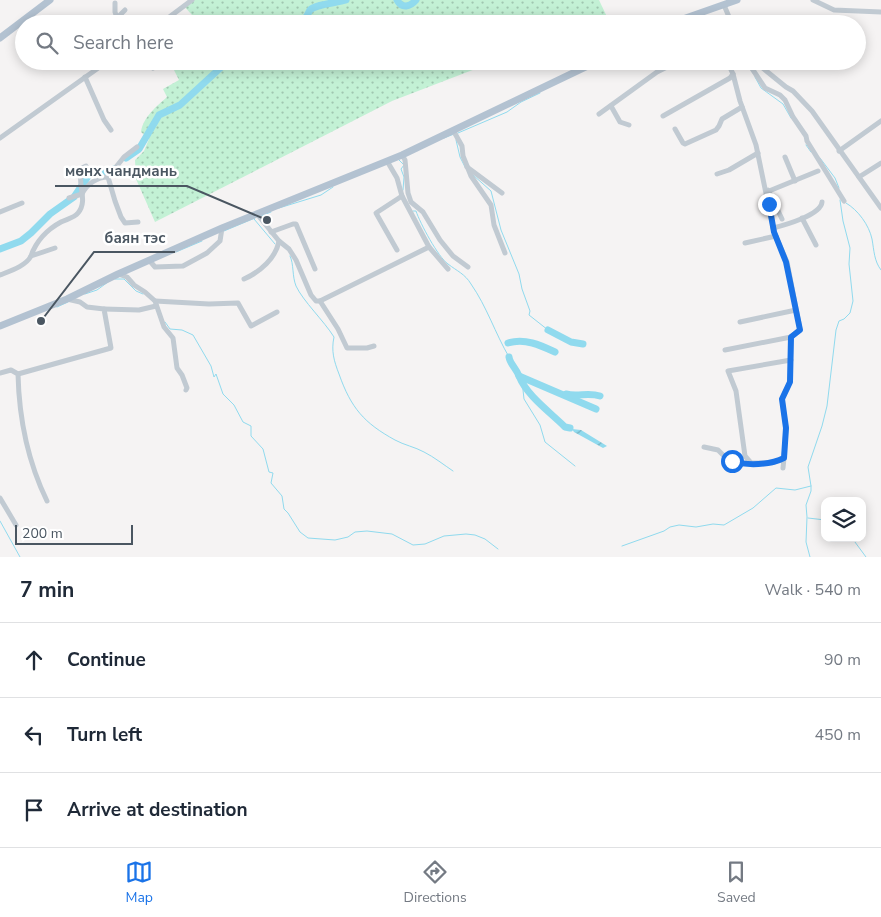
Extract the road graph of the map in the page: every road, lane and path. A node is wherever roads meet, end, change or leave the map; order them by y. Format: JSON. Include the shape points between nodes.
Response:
{"nodes":[{"id":1,"x":50,"y":0,"type":"edge"},
{"id":2,"x":192,"y":0,"type":"edge"},
{"id":3,"x":737,"y":0,"type":"edge"},
{"id":4,"x":813,"y":0,"type":"edge"},
{"id":5,"x":115,"y":4,"type":"dead end"},
{"id":6,"x":724,"y":5,"type":"junction"},
{"id":7,"x":125,"y":10,"type":"dead end"},
{"id":8,"x":881,"y":12,"type":"edge"},
{"id":9,"x":30,"y":15,"type":"edge"},
{"id":10,"x":117,"y":15,"type":"edge"},
{"id":11,"x":122,"y":15,"type":"edge"},
{"id":12,"x":172,"y":15,"type":"edge"},
{"id":13,"x":695,"y":15,"type":"edge"},
{"id":14,"x":728,"y":15,"type":"edge"},
{"id":15,"x":15,"y":27,"type":"edge"},
{"id":16,"x":0,"y":38,"type":"edge"},
{"id":17,"x":95,"y":70,"type":"edge"},
{"id":18,"x":579,"y":70,"type":"edge"},
{"id":19,"x":661,"y":70,"type":"edge"},
{"id":20,"x":731,"y":70,"type":"edge"},
{"id":21,"x":753,"y":70,"type":"edge"},
{"id":22,"x":765,"y":70,"type":"edge"},
{"id":23,"x":733,"y":74,"type":"junction"},
{"id":24,"x":85,"y":77,"type":"junction"},
{"id":25,"x":611,"y":106,"type":"junction"},
{"id":26,"x":742,"y":107,"type":"junction"},
{"id":27,"x":599,"y":114,"type":"dead end"},
{"id":28,"x":663,"y":116,"type":"dead end"},
{"id":29,"x":881,"y":121,"type":"edge"},
{"id":30,"x":629,"y":125,"type":"dead end"},
{"id":31,"x":675,"y":129,"type":"dead end"},
{"id":32,"x":110,"y":130,"type":"dead end"},
{"id":33,"x":453,"y":130,"type":"junction"},
{"id":34,"x":0,"y":138,"type":"edge"},
{"id":35,"x":137,"y":147,"type":"dead end"},
{"id":36,"x":840,"y":151,"type":"junction"},
{"id":37,"x":758,"y":153,"type":"junction"},
{"id":38,"x":402,"y":155,"type":"junction"},
{"id":39,"x":785,"y":157,"type":"dead end"},
{"id":40,"x":387,"y":161,"type":"junction"},
{"id":41,"x":881,"y":163,"type":"edge"},
{"id":42,"x":86,"y":166,"type":"dead end"},
{"id":43,"x":467,"y":167,"type":"junction"},
{"id":44,"x":818,"y":171,"type":"dead end"},
{"id":45,"x":717,"y":174,"type":"dead end"},
{"id":46,"x":108,"y":177,"type":"junction"},
{"id":47,"x":859,"y":177,"type":"junction"},
{"id":48,"x":763,"y":178,"type":"junction"},
{"id":49,"x":795,"y":181,"type":"junction"},
{"id":50,"x":81,"y":190,"type":"junction"},
{"id":51,"x":769,"y":192,"type":"junction"},
{"id":52,"x":502,"y":193,"type":"dead end"},
{"id":53,"x":402,"y":196,"type":"junction"},
{"id":54,"x":69,"y":198,"type":"dead end"},
{"id":55,"x":844,"y":201,"type":"dead end"},
{"id":56,"x":22,"y":202,"type":"dead end"},
{"id":57,"x":822,"y":202,"type":"dead end"},
{"id":58,"x":880,"y":203,"type":"edge"},
{"id":59,"x":0,"y":212,"type":"edge"},
{"id":60,"x":257,"y":214,"type":"junction"},
{"id":61,"x":802,"y":218,"type":"junction"},
{"id":62,"x":782,"y":219,"type":"dead end"},
{"id":63,"x":138,"y":222,"type":"dead end"},
{"id":64,"x":222,"y":228,"type":"junction"},
{"id":65,"x":773,"y":228,"type":"junction"},
{"id":66,"x":271,"y":232,"type":"junction"},
{"id":67,"x":776,"y":236,"type":"junction"},
{"id":68,"x":279,"y":241,"type":"junction"},
{"id":69,"x":745,"y":243,"type":"dead end"},
{"id":70,"x":816,"y":246,"type":"dead end"},
{"id":71,"x":429,"y":247,"type":"junction"},
{"id":72,"x":56,"y":248,"type":"dead end"},
{"id":73,"x":397,"y":250,"type":"dead end"},
{"id":74,"x":505,"y":253,"type":"dead end"},
{"id":75,"x":31,"y":256,"type":"junction"},
{"id":76,"x":149,"y":260,"type":"junction"},
{"id":77,"x":468,"y":267,"type":"dead end"},
{"id":78,"x":315,"y":269,"type":"dead end"},
{"id":79,"x":448,"y":269,"type":"dead end"},
{"id":80,"x":118,"y":274,"type":"junction"},
{"id":81,"x":0,"y":275,"type":"edge"},
{"id":82,"x":244,"y":279,"type":"dead end"},
{"id":83,"x":67,"y":299,"type":"junction"},
{"id":84,"x":320,"y":301,"type":"junction"},
{"id":85,"x":155,"y":304,"type":"junction"},
{"id":86,"x":104,"y":309,"type":"junction"},
{"id":87,"x":796,"y":310,"type":"junction"},
{"id":88,"x":277,"y":312,"type":"dead end"},
{"id":89,"x":740,"y":322,"type":"dead end"},
{"id":90,"x":0,"y":326,"type":"edge"},
{"id":91,"x":791,"y":337,"type":"junction"},
{"id":92,"x":374,"y":346,"type":"dead end"},
{"id":93,"x":725,"y":350,"type":"dead end"},
{"id":94,"x":791,"y":360,"type":"junction"},
{"id":95,"x":0,"y":374,"type":"edge"},
{"id":96,"x":18,"y":374,"type":"junction"},
{"id":97,"x":186,"y":390,"type":"dead end"},
{"id":98,"x":704,"y":447,"type":"dead end"},
{"id":99,"x":784,"y":458,"type":"junction"},
{"id":100,"x":751,"y":463,"type":"junction"},
{"id":101,"x":783,"y":468,"type":"dead end"},
{"id":102,"x":0,"y":498,"type":"edge"},
{"id":103,"x":46,"y":500,"type":"dead end"},
{"id":104,"x":16,"y":525,"type":"dead end"}],
"edges":[{"from":1,"to":9,"type":"main road"},
{"from":2,"to":12,"type":"street"},
{"from":3,"to":6,"type":"main road"},
{"from":4,"to":8,"type":"street","via":[[834,10]]},
{"from":5,"to":10,"type":"street"},
{"from":6,"to":13,"type":"main road"},
{"from":6,"to":14,"type":"street"},
{"from":7,"to":11,"type":"street"},
{"from":15,"to":16,"type":"main road"},
{"from":17,"to":24,"type":"street"},
{"from":18,"to":33,"type":"main road"},
{"from":19,"to":25,"type":"street"},
{"from":20,"to":23,"type":"street"},
{"from":21,"to":55,"type":"street","via":[[765,88],[785,100]]},
{"from":22,"to":36,"type":"street","via":[[793,91],[812,111]]},
{"from":23,"to":26,"type":"street"},
{"from":23,"to":28,"type":"street"},
{"from":24,"to":32,"type":"street"},
{"from":24,"to":34,"type":"street"},
{"from":25,"to":27,"type":"street"},
{"from":25,"to":30,"type":"street","via":[[620,122]]},
{"from":26,"to":31,"type":"street","via":[[722,119],[716,130],[685,144]]},
{"from":26,"to":37,"type":"street"},
{"from":29,"to":36,"type":"street"},
{"from":33,"to":38,"type":"main road"},
{"from":33,"to":43,"type":"street","via":[[462,146]]},
{"from":35,"to":46,"type":"street"},
{"from":36,"to":47,"type":"street"},
{"from":37,"to":45,"type":"street"},
{"from":37,"to":48,"type":"street"},
{"from":38,"to":40,"type":"main road"},
{"from":38,"to":77,"type":"street","via":[[411,202],[423,212],[453,256]]},
{"from":39,"to":49,"type":"street"},
{"from":40,"to":53,"type":"street"},
{"from":40,"to":60,"type":"main road"},
{"from":41,"to":47,"type":"street"},
{"from":42,"to":50,"type":"street","via":[[80,174]]},
{"from":43,"to":52,"type":"street"},
{"from":43,"to":74,"type":"street","via":[[491,204],[494,224]]},
{"from":44,"to":49,"type":"street"},
{"from":46,"to":50,"type":"street","via":[[100,177]]},
{"from":46,"to":63,"type":"street","via":[[125,223]]},
{"from":47,"to":58,"type":"street"},
{"from":48,"to":51,"type":"street"},
{"from":48,"to":65,"type":"street"},
{"from":49,"to":51,"type":"street"},
{"from":50,"to":54,"type":"street"},
{"from":50,"to":75,"type":"street","via":[[84,198],[78,214],[42,237]]},
{"from":51,"to":62,"type":"street"},
{"from":53,"to":71,"type":"street"},
{"from":53,"to":73,"type":"street","via":[[376,213]]},
{"from":56,"to":59,"type":"street"},
{"from":57,"to":61,"type":"street","via":[[818,210]]},
{"from":60,"to":64,"type":"main road"},
{"from":60,"to":66,"type":"street"},
{"from":61,"to":65,"type":"street"},
{"from":61,"to":70,"type":"street"},
{"from":64,"to":76,"type":"main road"},
{"from":64,"to":76,"type":"street","via":[[220,241],[207,253],[183,266],[155,267]]},
{"from":65,"to":67,"type":"street"},
{"from":66,"to":68,"type":"street"},
{"from":66,"to":78,"type":"street","via":[[296,224]]},
{"from":67,"to":69,"type":"street"},
{"from":67,"to":87,"type":"street","via":[[786,262]]},
{"from":68,"to":82,"type":"street","via":[[278,248],[258,273]]},
{"from":68,"to":84,"type":"street","via":[[296,260],[313,299]]},
{"from":71,"to":79,"type":"street"},
{"from":71,"to":84,"type":"street"},
{"from":72,"to":75,"type":"street"},
{"from":75,"to":81,"type":"street","via":[[23,265]]},
{"from":76,"to":80,"type":"main road"},
{"from":80,"to":83,"type":"main road"},
{"from":80,"to":85,"type":"street","via":[[127,277]]},
{"from":83,"to":86,"type":"street","via":[[86,307]]},
{"from":83,"to":90,"type":"main road"},
{"from":84,"to":92,"type":"street","via":[[346,348]]},
{"from":85,"to":86,"type":"street","via":[[139,310]]},
{"from":85,"to":88,"type":"street","via":[[238,303],[251,326]]},
{"from":85,"to":97,"type":"street","via":[[164,327],[173,338],[177,368]]},
{"from":86,"to":96,"type":"street","via":[[111,348]]},
{"from":87,"to":89,"type":"street"},
{"from":87,"to":91,"type":"street","via":[[800,330]]},
{"from":91,"to":93,"type":"street"},
{"from":91,"to":94,"type":"street"},
{"from":94,"to":99,"type":"street","via":[[790,382],[782,399],[786,428]]},
{"from":94,"to":100,"type":"street","via":[[728,371],[736,391],[745,456]]},
{"from":95,"to":96,"type":"street","via":[[11,370]]},
{"from":96,"to":103,"type":"street","via":[[28,448]]},
{"from":98,"to":100,"type":"street","via":[[718,450],[732,461]]},
{"from":99,"to":100,"type":"street","via":[[772,463]]},
{"from":99,"to":101,"type":"street"},
{"from":102,"to":104,"type":"street"}]}
